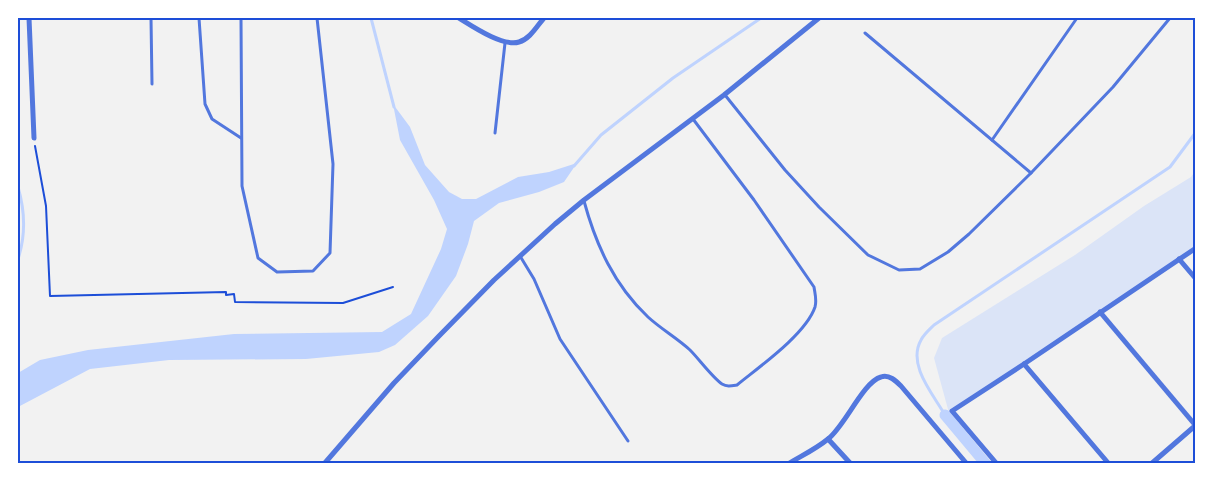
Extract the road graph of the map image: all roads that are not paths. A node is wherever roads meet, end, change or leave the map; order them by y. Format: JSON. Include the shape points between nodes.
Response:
{"nodes":[{"id":1,"x":29,"y":18,"type":"edge"},
{"id":2,"x":151,"y":18,"type":"edge"},
{"id":3,"x":199,"y":18,"type":"edge"},
{"id":4,"x":241,"y":18,"type":"edge"},
{"id":5,"x":318,"y":18,"type":"edge"},
{"id":6,"x":459,"y":18,"type":"edge"},
{"id":7,"x":544,"y":18,"type":"edge"},
{"id":8,"x":819,"y":18,"type":"edge"},
{"id":9,"x":1077,"y":18,"type":"edge"},
{"id":10,"x":1170,"y":18,"type":"edge"},
{"id":11,"x":866,"y":33,"type":"dead end"},
{"id":12,"x":505,"y":43,"type":"junction"},
{"id":13,"x":152,"y":84,"type":"dead end"},
{"id":14,"x":724,"y":94,"type":"junction"},
{"id":15,"x":692,"y":118,"type":"junction"},
{"id":16,"x":495,"y":133,"type":"dead end"},
{"id":17,"x":34,"y":138,"type":"road end"},
{"id":18,"x":242,"y":138,"type":"junction"},
{"id":19,"x":992,"y":140,"type":"junction"},
{"id":20,"x":1031,"y":173,"type":"junction"},
{"id":21,"x":584,"y":200,"type":"junction"},
{"id":22,"x":1196,"y":248,"type":"edge"},
{"id":23,"x":520,"y":256,"type":"junction"},
{"id":24,"x":1179,"y":259,"type":"junction"},
{"id":25,"x":1196,"y":279,"type":"edge"},
{"id":26,"x":1100,"y":312,"type":"junction"},
{"id":27,"x":1024,"y":364,"type":"junction"},
{"id":28,"x":1195,"y":426,"type":"edge"},
{"id":29,"x":828,"y":439,"type":"junction"},
{"id":30,"x":628,"y":441,"type":"dead end"},
{"id":31,"x":324,"y":464,"type":"edge"},
{"id":32,"x":788,"y":464,"type":"edge"},
{"id":33,"x":851,"y":464,"type":"edge"},
{"id":34,"x":967,"y":464,"type":"edge"},
{"id":35,"x":997,"y":464,"type":"edge"},
{"id":36,"x":1109,"y":464,"type":"edge"},
{"id":37,"x":1151,"y":464,"type":"edge"}],
"edges":[{"from":1,"to":17,"type":"street"},
{"from":2,"to":13,"type":"lane"},
{"from":3,"to":18,"type":"lane","via":[[206,104],[212,120]]},
{"from":4,"to":18,"type":"lane"},
{"from":5,"to":18,"type":"lane","via":[[333,164],[330,253],[313,271],[277,272],[258,258],[242,186]]},
{"from":6,"to":12,"type":"street"},
{"from":7,"to":12,"type":"street","via":[[519,42]]},
{"from":8,"to":14,"type":"street"},
{"from":9,"to":19,"type":"lane"},
{"from":10,"to":20,"type":"lane","via":[[1113,87]]},
{"from":11,"to":19,"type":"lane"},
{"from":12,"to":16,"type":"lane"},
{"from":14,"to":15,"type":"street"},
{"from":14,"to":20,"type":"lane","via":[[819,207],[868,255],[899,270],[920,269],[948,252]]},
{"from":15,"to":21,"type":"street"},
{"from":15,"to":21,"type":"lane","via":[[814,287],[816,298],[807,321],[788,342],[737,385],[730,387],[722,383],[688,348],[637,306],[610,269],[592,229]]},
{"from":19,"to":20,"type":"lane"},
{"from":21,"to":23,"type":"street"},
{"from":22,"to":24,"type":"street"},
{"from":23,"to":30,"type":"lane","via":[[534,279],[560,339]]},
{"from":23,"to":31,"type":"street","via":[[400,376]]},
{"from":24,"to":25,"type":"street"},
{"from":24,"to":26,"type":"street"},
{"from":26,"to":27,"type":"street"},
{"from":26,"to":28,"type":"street"},
{"from":27,"to":35,"type":"street","via":[[952,411]]},
{"from":27,"to":36,"type":"street"},
{"from":28,"to":37,"type":"street"},
{"from":29,"to":32,"type":"street"},
{"from":29,"to":33,"type":"street"},
{"from":29,"to":34,"type":"street","via":[[872,381],[888,377],[901,386]]}]}
